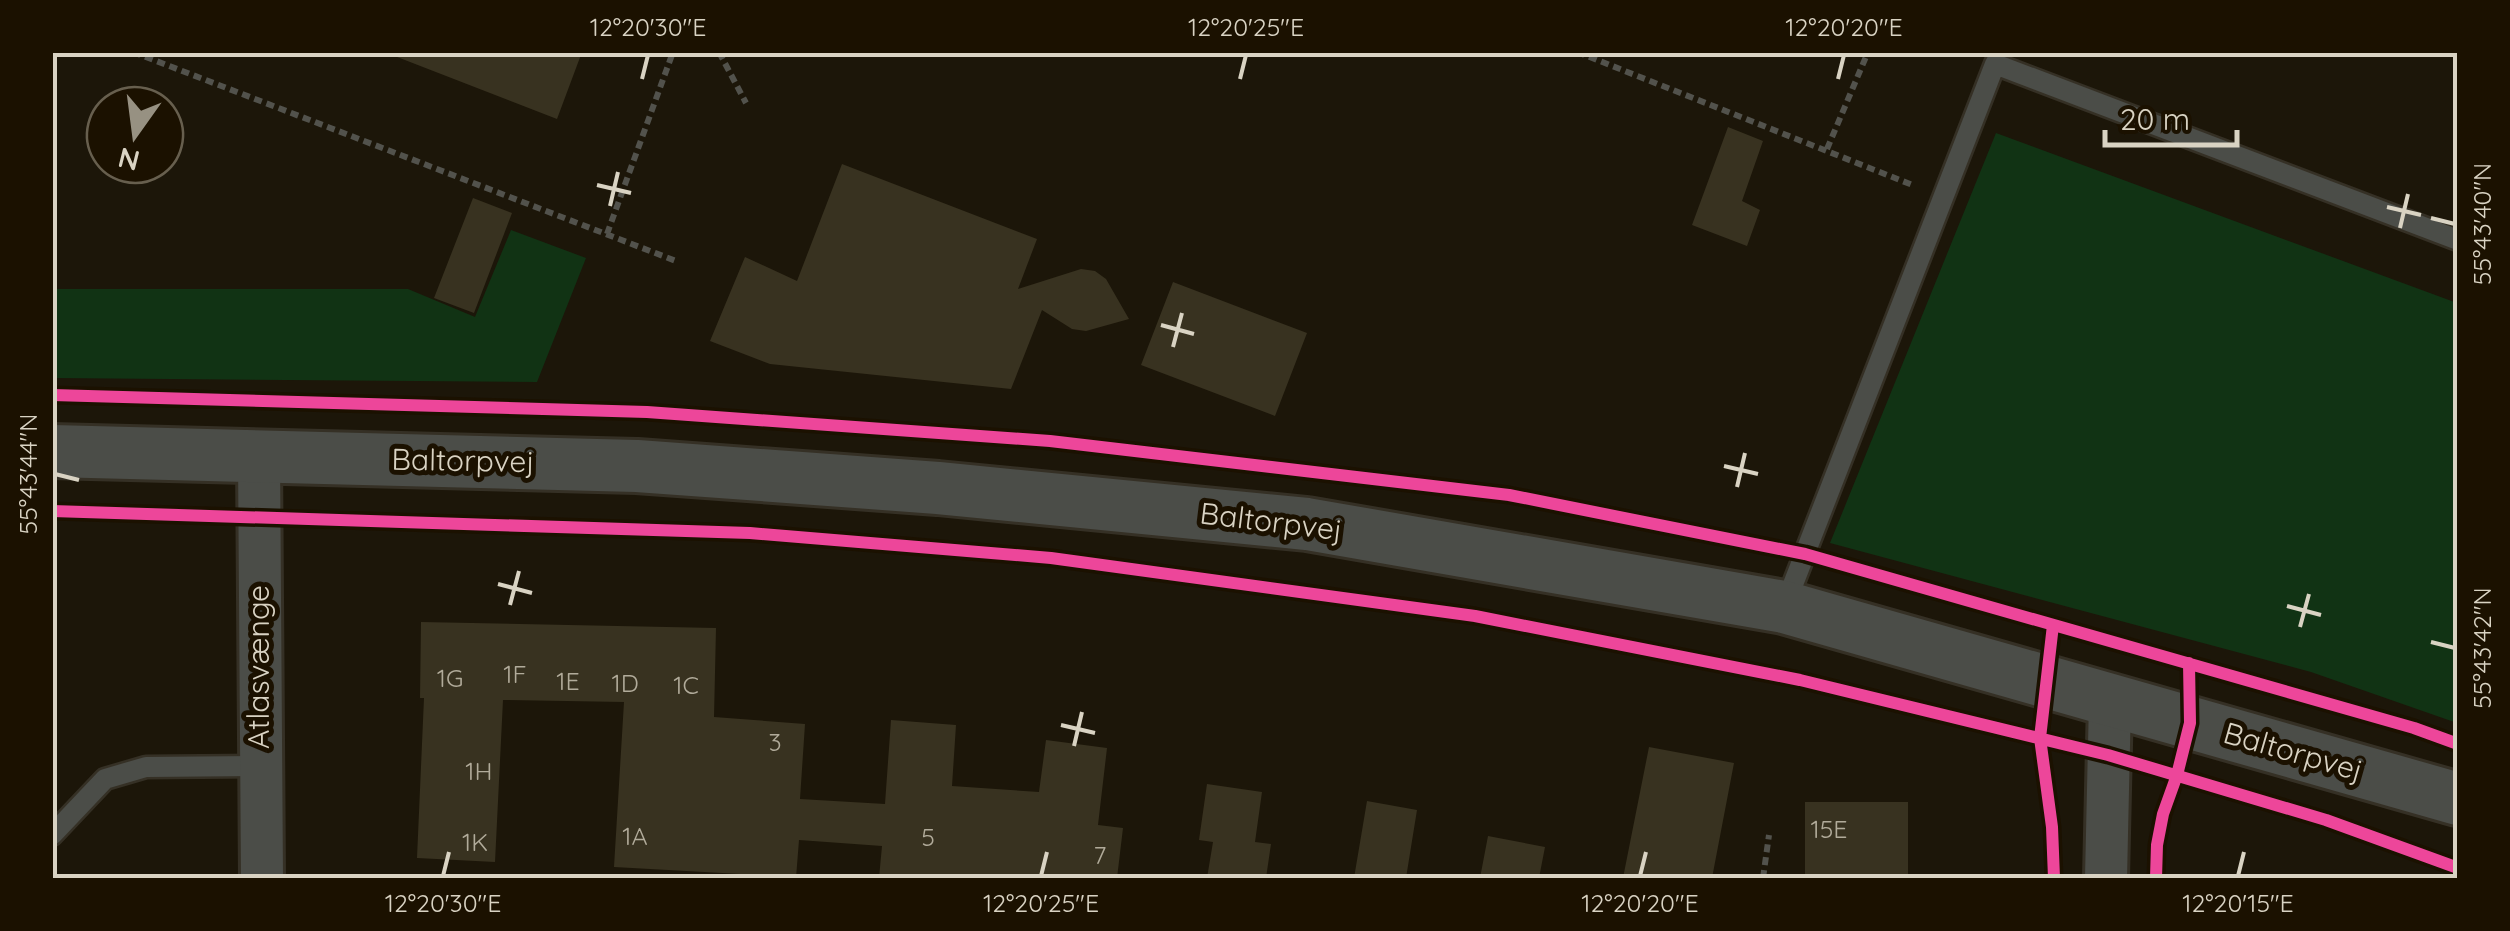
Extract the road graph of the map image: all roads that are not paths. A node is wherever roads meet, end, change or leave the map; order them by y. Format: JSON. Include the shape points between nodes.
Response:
{"nodes":[{"id":1,"x":2458,"y":240,"type":"edge"},
{"id":2,"x":52,"y":451,"type":"edge"},
{"id":3,"x":259,"y":456,"type":"junction"},
{"id":4,"x":1784,"y":607,"type":"junction"},
{"id":5,"x":2110,"y":701,"type":"junction"},
{"id":6,"x":260,"y":766,"type":"junction"},
{"id":7,"x":2458,"y":799,"type":"edge"},
{"id":8,"x":52,"y":835,"type":"edge"},
{"id":9,"x":262,"y":878,"type":"edge"},
{"id":10,"x":2106,"y":878,"type":"edge"}],
"edges":[{"from":1,"to":4,"type":"lane","via":[[1995,64]]},
{"from":2,"to":3,"type":"street","name":"Baltorpvej"},
{"from":3,"to":4,"type":"street","name":"Baltorpvej","via":[[637,466],[1308,524]]},
{"from":3,"to":6,"type":"street","name":"Atlasvænge"},
{"from":4,"to":5,"type":"street","name":"Baltorpvej"},
{"from":5,"to":7,"type":"street","name":"Baltorpvej"},
{"from":5,"to":10,"type":"street"},
{"from":6,"to":8,"type":"lane","via":[[146,767],[104,779]]},
{"from":6,"to":9,"type":"street","name":"Atlasvænge"}]}
